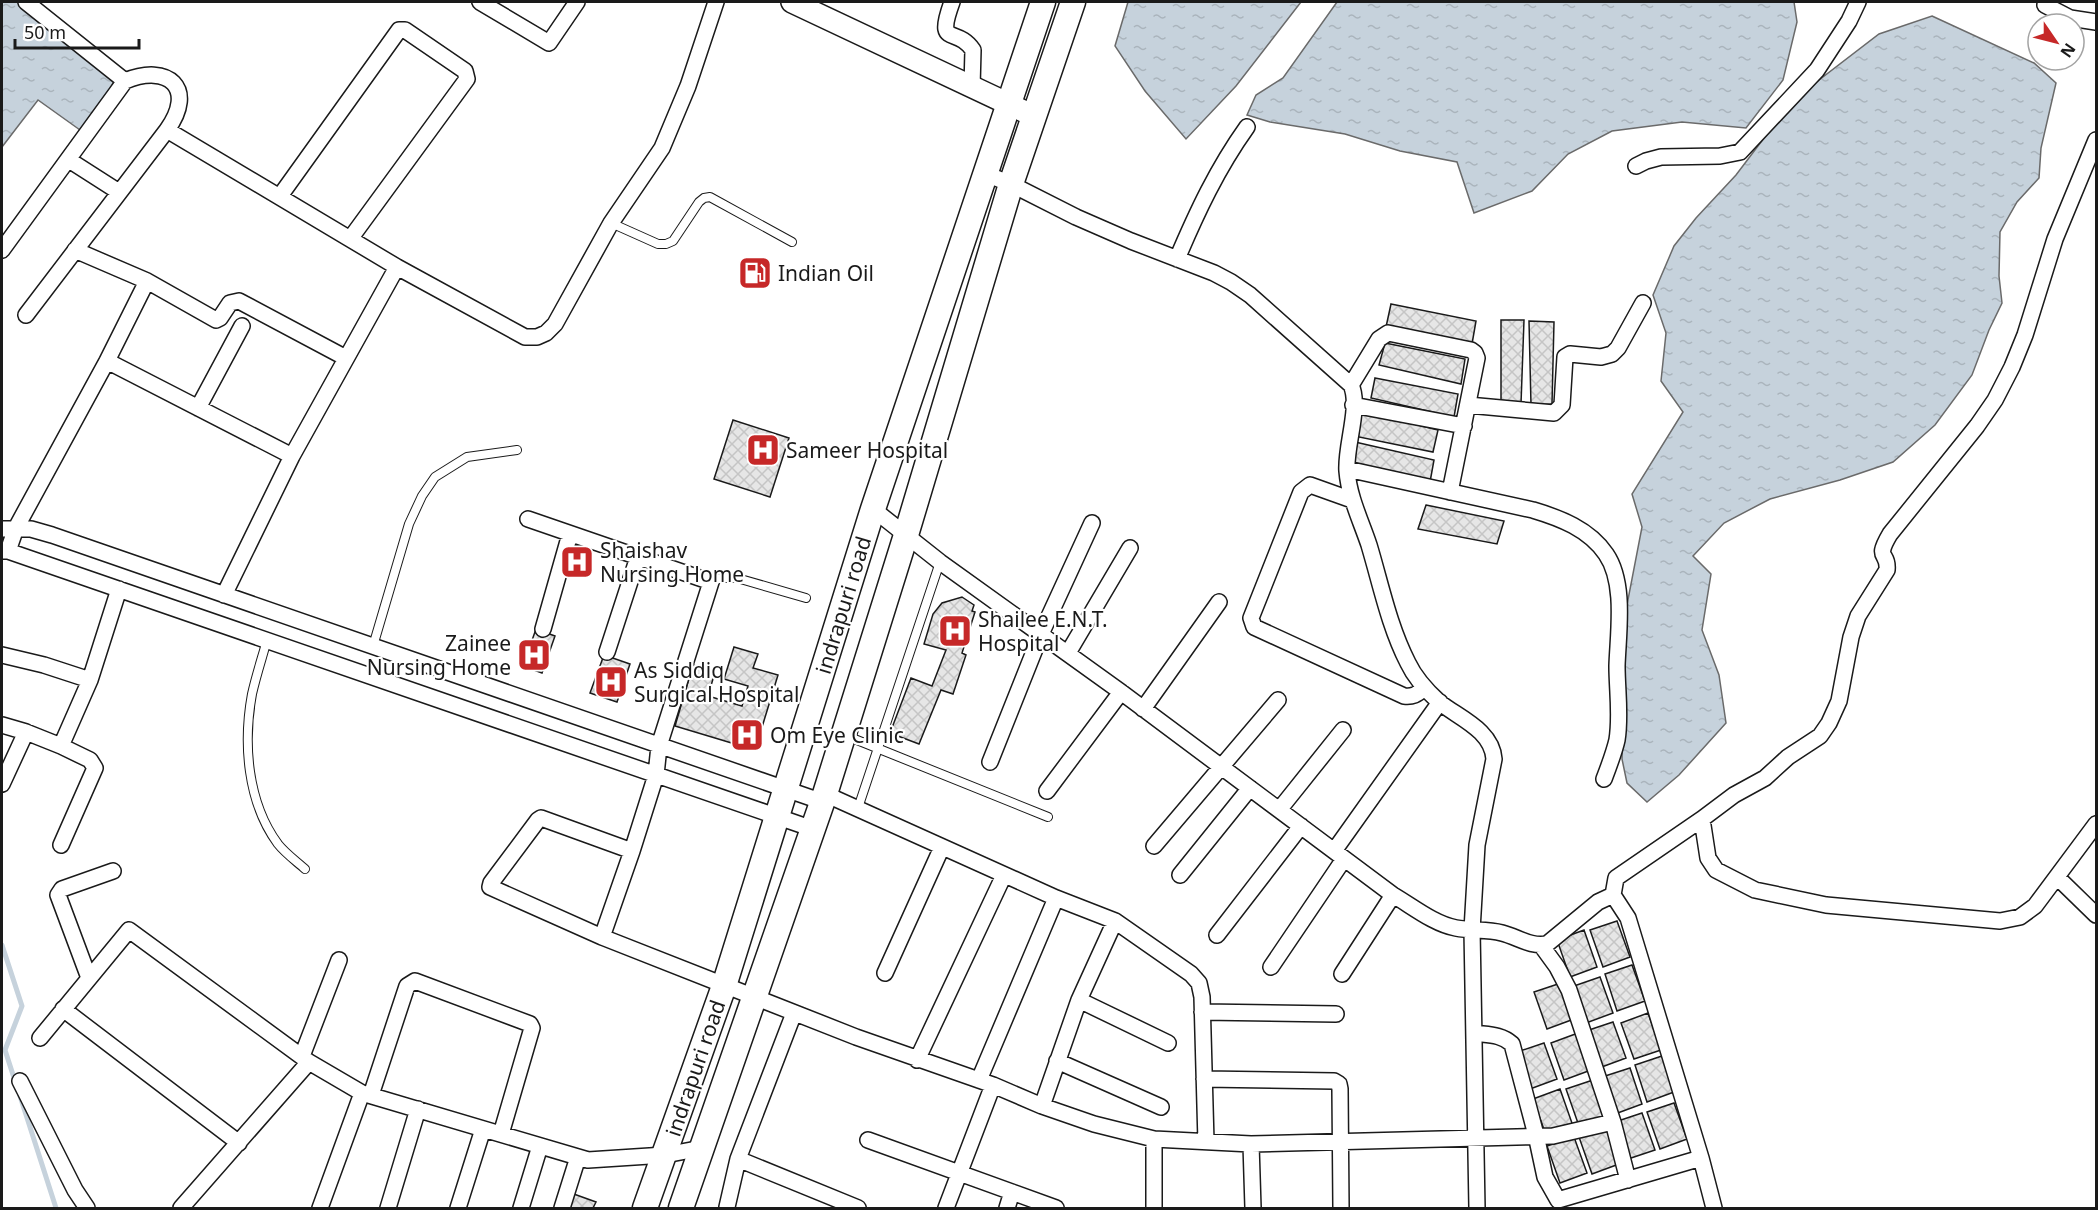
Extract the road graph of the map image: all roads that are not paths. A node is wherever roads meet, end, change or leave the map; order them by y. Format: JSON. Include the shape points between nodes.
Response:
{"nodes":[{"id":1,"x":26,"y":2,"type":"edge"},
{"id":2,"x":480,"y":2,"type":"edge"},
{"id":3,"x":577,"y":2,"type":"edge"},
{"id":4,"x":716,"y":2,"type":"edge"},
{"id":5,"x":792,"y":2,"type":"edge"},
{"id":6,"x":952,"y":2,"type":"edge"},
{"id":7,"x":1043,"y":2,"type":"edge"},
{"id":8,"x":1073,"y":2,"type":"edge"},
{"id":9,"x":1858,"y":2,"type":"edge"},
{"id":10,"x":2045,"y":5,"type":"dead end"},
{"id":11,"x":2097,"y":22,"type":"edge"},
{"id":12,"x":125,"y":81,"type":"junction"},
{"id":13,"x":972,"y":87,"type":"junction"},
{"id":14,"x":1008,"y":104,"type":"junction"},
{"id":15,"x":1034,"y":116,"type":"junction"},
{"id":16,"x":1247,"y":127,"type":"dead end"},
{"id":17,"x":167,"y":130,"type":"junction"},
{"id":18,"x":2097,"y":140,"type":"edge"},
{"id":19,"x":69,"y":160,"type":"junction"},
{"id":20,"x":1636,"y":166,"type":"dead end"},
{"id":21,"x":986,"y":174,"type":"junction"},
{"id":22,"x":1011,"y":184,"type":"junction"},
{"id":23,"x":119,"y":192,"type":"junction"},
{"id":24,"x":280,"y":196,"type":"junction"},
{"id":25,"x":611,"y":223,"type":"junction"},
{"id":26,"x":350,"y":239,"type":"junction"},
{"id":27,"x":792,"y":242,"type":"dead end"},
{"id":28,"x":2,"y":250,"type":"edge"},
{"id":29,"x":75,"y":250,"type":"junction"},
{"id":30,"x":1177,"y":259,"type":"junction"},
{"id":31,"x":397,"y":267,"type":"junction"},
{"id":32,"x":147,"y":281,"type":"junction"},
{"id":33,"x":1643,"y":303,"type":"dead end"},
{"id":34,"x":26,"y":315,"type":"dead end"},
{"id":35,"x":242,"y":326,"type":"dead end"},
{"id":36,"x":346,"y":358,"type":"junction"},
{"id":37,"x":107,"y":361,"type":"junction"},
{"id":38,"x":1352,"y":385,"type":"junction"},
{"id":39,"x":1353,"y":405,"type":"junction"},
{"id":40,"x":1468,"y":405,"type":"junction"},
{"id":41,"x":198,"y":408,"type":"junction"},
{"id":42,"x":1464,"y":426,"type":"junction"},
{"id":43,"x":517,"y":450,"type":"dead end"},
{"id":44,"x":292,"y":456,"type":"junction"},
{"id":45,"x":1347,"y":469,"type":"junction"},
{"id":46,"x":1450,"y":492,"type":"junction"},
{"id":47,"x":1352,"y":500,"type":"junction"},
{"id":48,"x":873,"y":509,"type":"junction"},
{"id":49,"x":528,"y":519,"type":"dead end"},
{"id":50,"x":1092,"y":523,"type":"dead end"},
{"id":51,"x":9,"y":529,"type":"edge"},
{"id":52,"x":570,"y":534,"type":"junction"},
{"id":53,"x":906,"y":535,"type":"junction"},
{"id":54,"x":1130,"y":548,"type":"dead end"},
{"id":55,"x":5,"y":551,"type":"edge"},
{"id":56,"x":638,"y":557,"type":"junction"},
{"id":57,"x":940,"y":562,"type":"junction"},
{"id":58,"x":711,"y":582,"type":"junction"},
{"id":59,"x":119,"y":589,"type":"junction"},
{"id":60,"x":224,"y":596,"type":"junction"},
{"id":61,"x":806,"y":598,"type":"dead end"},
{"id":62,"x":1219,"y":602,"type":"dead end"},
{"id":63,"x":543,"y":629,"type":"dead end"},
{"id":64,"x":1041,"y":634,"type":"junction"},
{"id":65,"x":267,"y":640,"type":"junction"},
{"id":66,"x":373,"y":646,"type":"junction"},
{"id":67,"x":607,"y":652,"type":"dead end"},
{"id":68,"x":1068,"y":653,"type":"junction"},
{"id":69,"x":2,"y":655,"type":"edge"},
{"id":70,"x":90,"y":680,"type":"junction"},
{"id":71,"x":1425,"y":688,"type":"junction"},
{"id":72,"x":1121,"y":692,"type":"junction"},
{"id":73,"x":1278,"y":700,"type":"dead end"},
{"id":74,"x":1440,"y":702,"type":"junction"},
{"id":75,"x":1143,"y":709,"type":"junction"},
{"id":76,"x":2,"y":725,"type":"edge"},
{"id":77,"x":1343,"y":730,"type":"dead end"},
{"id":78,"x":26,"y":732,"type":"junction"},
{"id":79,"x":843,"y":734,"type":"junction"},
{"id":80,"x":60,"y":746,"type":"junction"},
{"id":81,"x":659,"y":746,"type":"junction"},
{"id":82,"x":878,"y":748,"type":"junction"},
{"id":83,"x":990,"y":762,"type":"dead end"},
{"id":84,"x":1222,"y":767,"type":"junction"},
{"id":85,"x":656,"y":775,"type":"junction"},
{"id":86,"x":1604,"y":779,"type":"dead end"},
{"id":87,"x":2,"y":784,"type":"edge"},
{"id":88,"x":1250,"y":788,"type":"junction"},
{"id":89,"x":785,"y":790,"type":"junction"},
{"id":90,"x":1047,"y":791,"type":"dead end"},
{"id":91,"x":824,"y":798,"type":"junction"},
{"id":92,"x":858,"y":808,"type":"junction"},
{"id":93,"x":1279,"y":810,"type":"junction"},
{"id":94,"x":777,"y":817,"type":"junction"},
{"id":95,"x":1048,"y":817,"type":"dead end"},
{"id":96,"x":1702,"y":819,"type":"junction"},
{"id":97,"x":2097,"y":824,"type":"edge"},
{"id":98,"x":1301,"y":826,"type":"junction"},
{"id":99,"x":813,"y":829,"type":"junction"},
{"id":100,"x":61,"y":845,"type":"dead end"},
{"id":101,"x":1154,"y":846,"type":"dead end"},
{"id":102,"x":942,"y":847,"type":"junction"},
{"id":103,"x":632,"y":851,"type":"junction"},
{"id":104,"x":1339,"y":855,"type":"junction"},
{"id":105,"x":305,"y":869,"type":"dead end"},
{"id":106,"x":113,"y":871,"type":"dead end"},
{"id":107,"x":1004,"y":874,"type":"junction"},
{"id":108,"x":1180,"y":875,"type":"dead end"},
{"id":109,"x":2057,"y":877,"type":"junction"},
{"id":110,"x":1393,"y":895,"type":"junction"},
{"id":111,"x":1613,"y":895,"type":"junction"},
{"id":112,"x":1056,"y":898,"type":"junction"},
{"id":113,"x":2097,"y":915,"type":"edge"},
{"id":114,"x":1115,"y":921,"type":"junction"},
{"id":115,"x":1472,"y":930,"type":"junction"},
{"id":116,"x":1217,"y":934,"type":"dead end"},
{"id":117,"x":602,"y":937,"type":"junction"},
{"id":118,"x":1541,"y":945,"type":"junction"},
{"id":119,"x":339,"y":960,"type":"dead end"},
{"id":120,"x":1271,"y":966,"type":"dead end"},
{"id":121,"x":885,"y":973,"type":"dead end"},
{"id":122,"x":1342,"y":974,"type":"dead end"},
{"id":123,"x":89,"y":978,"type":"junction"},
{"id":124,"x":724,"y":986,"type":"junction"},
{"id":125,"x":753,"y":997,"type":"junction"},
{"id":126,"x":1079,"y":1000,"type":"junction"},
{"id":127,"x":63,"y":1009,"type":"junction"},
{"id":128,"x":1202,"y":1012,"type":"junction"},
{"id":129,"x":794,"y":1013,"type":"junction"},
{"id":130,"x":1336,"y":1014,"type":"dead end"},
{"id":131,"x":1474,"y":1033,"type":"junction"},
{"id":132,"x":40,"y":1038,"type":"dead end"},
{"id":133,"x":1168,"y":1043,"type":"dead end"},
{"id":134,"x":306,"y":1059,"type":"junction"},
{"id":135,"x":917,"y":1060,"type":"junction"},
{"id":136,"x":1057,"y":1061,"type":"junction"},
{"id":137,"x":1204,"y":1079,"type":"junction"},
{"id":138,"x":20,"y":1081,"type":"dead end"},
{"id":139,"x":986,"y":1082,"type":"junction"},
{"id":140,"x":367,"y":1094,"type":"junction"},
{"id":141,"x":1042,"y":1106,"type":"junction"},
{"id":142,"x":1161,"y":1107,"type":"dead end"},
{"id":143,"x":418,"y":1110,"type":"junction"},
{"id":144,"x":1613,"y":1122,"type":"junction"},
{"id":145,"x":483,"y":1129,"type":"junction"},
{"id":146,"x":501,"y":1134,"type":"junction"},
{"id":147,"x":1536,"y":1135,"type":"junction"},
{"id":148,"x":1476,"y":1137,"type":"junction"},
{"id":149,"x":1154,"y":1139,"type":"junction"},
{"id":150,"x":867,"y":1140,"type":"dead end"},
{"id":151,"x":1340,"y":1140,"type":"junction"},
{"id":152,"x":1206,"y":1142,"type":"junction"},
{"id":153,"x":238,"y":1143,"type":"junction"},
{"id":154,"x":1251,"y":1144,"type":"junction"},
{"id":155,"x":540,"y":1146,"type":"junction"},
{"id":156,"x":702,"y":1148,"type":"junction"},
{"id":157,"x":665,"y":1155,"type":"junction"},
{"id":158,"x":578,"y":1157,"type":"junction"},
{"id":159,"x":1701,"y":1158,"type":"junction"},
{"id":160,"x":738,"y":1159,"type":"junction"},
{"id":161,"x":959,"y":1174,"type":"junction"},
{"id":162,"x":1628,"y":1180,"type":"junction"},
{"id":163,"x":1012,"y":1192,"type":"junction"},
{"id":164,"x":727,"y":1207,"type":"edge"},
{"id":165,"x":87,"y":1209,"type":"edge"},
{"id":166,"x":181,"y":1209,"type":"edge"},
{"id":167,"x":320,"y":1209,"type":"edge"},
{"id":168,"x":388,"y":1209,"type":"edge"},
{"id":169,"x":458,"y":1209,"type":"edge"},
{"id":170,"x":521,"y":1209,"type":"edge"},
{"id":171,"x":562,"y":1209,"type":"edge"},
{"id":172,"x":645,"y":1209,"type":"edge"},
{"id":173,"x":681,"y":1209,"type":"edge"},
{"id":174,"x":858,"y":1209,"type":"edge"},
{"id":175,"x":946,"y":1209,"type":"edge"},
{"id":176,"x":1007,"y":1209,"type":"edge"},
{"id":177,"x":1056,"y":1209,"type":"edge"},
{"id":178,"x":1154,"y":1209,"type":"edge"},
{"id":179,"x":1253,"y":1209,"type":"edge"},
{"id":180,"x":1341,"y":1209,"type":"edge"},
{"id":181,"x":1477,"y":1209,"type":"edge"},
{"id":182,"x":1714,"y":1209,"type":"edge"}],
"edges":[{"from":1,"to":12,"type":"street"},
{"from":2,"to":3,"type":"street","via":[[549,43]]},
{"from":4,"to":25,"type":"street","via":[[662,148]]},
{"from":5,"to":13,"type":"street"},
{"from":6,"to":13,"type":"street","via":[[945,29],[973,50]]},
{"from":7,"to":14,"type":"main road","name":"indrapuri road"},
{"from":8,"to":15,"type":"main road","name":"indrapuri road"},
{"from":9,"to":20,"type":"street","via":[[1817,70],[1740,152],[1661,157]]},
{"from":10,"to":11,"type":"street","via":[[2070,18]]},
{"from":12,"to":17,"type":"street","via":[[153,75],[176,86],[179,109]]},
{"from":12,"to":19,"type":"street"},
{"from":13,"to":14,"type":"street"},
{"from":14,"to":15,"type":"street"},
{"from":14,"to":21,"type":"main road","name":"indrapuri road"},
{"from":15,"to":22,"type":"main road","name":"indrapuri road"},
{"from":16,"to":30,"type":"street","via":[[1216,172]]},
{"from":17,"to":23,"type":"street"},
{"from":17,"to":24,"type":"street"},
{"from":18,"to":96,"type":"street","via":[[2055,239],[2025,335],[1999,392],[1882,547],[1887,570],[1858,616],[1839,700],[1829,723],[1820,736],[1765,778]]},
{"from":19,"to":23,"type":"street"},
{"from":19,"to":28,"type":"street"},
{"from":21,"to":22,"type":"street"},
{"from":21,"to":48,"type":"main road","name":"indrapuri road"},
{"from":22,"to":30,"type":"street","via":[[1085,221]]},
{"from":22,"to":53,"type":"main road","name":"indrapuri road"},
{"from":23,"to":29,"type":"street"},
{"from":24,"to":26,"type":"street"},
{"from":24,"to":26,"type":"street","via":[[399,30],[405,30],[465,71],[467,79]]},
{"from":25,"to":27,"type":"lane","via":[[666,244],[673,241],[699,202],[710,197]]},
{"from":25,"to":31,"type":"street","via":[[562,313],[546,333],[537,337],[525,337]]},
{"from":26,"to":31,"type":"street"},
{"from":29,"to":32,"type":"street"},
{"from":29,"to":34,"type":"street"},
{"from":30,"to":38,"type":"street","via":[[1214,273],[1250,295]]},
{"from":31,"to":36,"type":"street"},
{"from":32,"to":36,"type":"street","via":[[216,320],[230,303],[239,301]]},
{"from":32,"to":37,"type":"street"},
{"from":33,"to":40,"type":"street","via":[[1612,354],[1565,357],[1562,405],[1558,411]]},
{"from":35,"to":41,"type":"street"},
{"from":36,"to":44,"type":"street"},
{"from":37,"to":41,"type":"street"},
{"from":37,"to":51,"type":"street"},
{"from":38,"to":39,"type":"street"},
{"from":38,"to":40,"type":"street","via":[[1379,339],[1388,333],[1475,353],[1478,358]]},
{"from":39,"to":42,"type":"street"},
{"from":39,"to":45,"type":"street"},
{"from":40,"to":42,"type":"street"},
{"from":41,"to":44,"type":"street"},
{"from":42,"to":46,"type":"street"},
{"from":43,"to":66,"type":"lane","via":[[466,457],[435,477],[409,525]]},
{"from":44,"to":60,"type":"street"},
{"from":45,"to":46,"type":"street"},
{"from":45,"to":47,"type":"street"},
{"from":46,"to":86,"type":"street","via":[[1560,518],[1595,540],[1608,555],[1616,580],[1620,622],[1617,738]]},
{"from":47,"to":71,"type":"street","via":[[1395,632],[1409,665]]},
{"from":47,"to":71,"type":"street","via":[[1311,485],[1301,492],[1251,624],[1404,696],[1411,697]]},
{"from":48,"to":53,"type":"street"},
{"from":48,"to":89,"type":"main road","name":"indrapuri road"},
{"from":49,"to":52,"type":"street"},
{"from":50,"to":64,"type":"street"},
{"from":51,"to":55,"type":"street"},
{"from":51,"to":60,"type":"street","via":[[31,529],[52,535]]},
{"from":52,"to":56,"type":"street"},
{"from":52,"to":63,"type":"street"},
{"from":53,"to":57,"type":"street"},
{"from":53,"to":79,"type":"main road","name":"indrapuri road"},
{"from":54,"to":68,"type":"street"},
{"from":55,"to":59,"type":"street"},
{"from":56,"to":58,"type":"street"},
{"from":56,"to":67,"type":"street"},
{"from":57,"to":64,"type":"street"},
{"from":57,"to":82,"type":"lane"},
{"from":58,"to":61,"type":"lane","via":[[737,578]]},
{"from":58,"to":81,"type":"street"},
{"from":59,"to":65,"type":"street"},
{"from":59,"to":70,"type":"street"},
{"from":60,"to":66,"type":"street"},
{"from":62,"to":75,"type":"street"},
{"from":64,"to":68,"type":"street"},
{"from":64,"to":83,"type":"street"},
{"from":65,"to":85,"type":"street"},
{"from":65,"to":105,"type":"lane","via":[[252,693],[247,738],[252,779],[261,818],[279,846]]},
{"from":66,"to":81,"type":"street"},
{"from":68,"to":72,"type":"street"},
{"from":69,"to":70,"type":"street"},
{"from":70,"to":80,"type":"street"},
{"from":71,"to":74,"type":"street"},
{"from":72,"to":75,"type":"street"},
{"from":72,"to":90,"type":"street"},
{"from":73,"to":84,"type":"street"},
{"from":74,"to":104,"type":"street"},
{"from":74,"to":115,"type":"street","via":[[1485,736],[1494,750],[1477,845]]},
{"from":75,"to":84,"type":"street"},
{"from":76,"to":78,"type":"street"},
{"from":77,"to":93,"type":"street"},
{"from":78,"to":80,"type":"street"},
{"from":78,"to":87,"type":"street"},
{"from":79,"to":82,"type":"lane"},
{"from":79,"to":91,"type":"main road","name":"indrapuri road"},
{"from":80,"to":100,"type":"street","via":[[90,760],[95,768]]},
{"from":81,"to":85,"type":"street"},
{"from":81,"to":89,"type":"street"},
{"from":82,"to":92,"type":"lane"},
{"from":82,"to":95,"type":"lane"},
{"from":84,"to":88,"type":"street"},
{"from":84,"to":101,"type":"street"},
{"from":85,"to":94,"type":"street"},
{"from":85,"to":103,"type":"street"},
{"from":88,"to":93,"type":"street"},
{"from":88,"to":108,"type":"street"},
{"from":89,"to":91,"type":"street"},
{"from":89,"to":94,"type":"main road","name":"indrapuri road"},
{"from":91,"to":92,"type":"street"},
{"from":91,"to":99,"type":"main road","name":"indrapuri road"},
{"from":92,"to":102,"type":"street"},
{"from":93,"to":98,"type":"street"},
{"from":94,"to":99,"type":"street"},
{"from":94,"to":124,"type":"main road","name":"indrapuri road"},
{"from":96,"to":109,"type":"street","via":[[1708,858],[1716,870],[1755,890],[1826,905],[2000,921],[2020,917],[2035,906]]},
{"from":96,"to":111,"type":"street","via":[[1616,878]]},
{"from":97,"to":109,"type":"street"},
{"from":98,"to":104,"type":"street"},
{"from":98,"to":116,"type":"street"},
{"from":99,"to":125,"type":"main road","name":"indrapuri road"},
{"from":102,"to":107,"type":"street"},
{"from":102,"to":121,"type":"street"},
{"from":103,"to":117,"type":"street"},
{"from":103,"to":117,"type":"street","via":[[541,818],[491,883],[492,890]]},
{"from":104,"to":110,"type":"street"},
{"from":104,"to":120,"type":"street"},
{"from":106,"to":123,"type":"street","via":[[62,889],[58,895]]},
{"from":107,"to":112,"type":"street"},
{"from":107,"to":135,"type":"street"},
{"from":109,"to":113,"type":"street"},
{"from":110,"to":115,"type":"street","via":[[1439,922]]},
{"from":110,"to":122,"type":"street"},
{"from":111,"to":118,"type":"street"},
{"from":111,"to":159,"type":"street","via":[[1628,918]]},
{"from":112,"to":114,"type":"street"},
{"from":112,"to":139,"type":"street"},
{"from":114,"to":126,"type":"street"},
{"from":114,"to":128,"type":"street","via":[[1191,974],[1199,983]]},
{"from":115,"to":118,"type":"street","via":[[1505,933]]},
{"from":115,"to":131,"type":"street"},
{"from":117,"to":124,"type":"street"},
{"from":118,"to":144,"type":"street","via":[[1569,990]]},
{"from":119,"to":134,"type":"street"},
{"from":123,"to":127,"type":"street"},
{"from":123,"to":134,"type":"street","via":[[126,932],[132,931]]},
{"from":124,"to":125,"type":"street"},
{"from":124,"to":157,"type":"main road","name":"indrapuri road"},
{"from":125,"to":129,"type":"street"},
{"from":125,"to":156,"type":"main road","name":"indrapuri road"},
{"from":126,"to":133,"type":"street"},
{"from":126,"to":136,"type":"street"},
{"from":127,"to":132,"type":"street"},
{"from":127,"to":153,"type":"street"},
{"from":128,"to":130,"type":"street"},
{"from":128,"to":137,"type":"street"},
{"from":129,"to":135,"type":"street"},
{"from":129,"to":160,"type":"street"},
{"from":131,"to":147,"type":"street","via":[[1498,1036],[1512,1044]]},
{"from":131,"to":148,"type":"street"},
{"from":134,"to":140,"type":"street"},
{"from":134,"to":153,"type":"street"},
{"from":135,"to":139,"type":"street"},
{"from":136,"to":141,"type":"street"},
{"from":136,"to":142,"type":"street"},
{"from":137,"to":151,"type":"street","via":[[1339,1083]]},
{"from":137,"to":152,"type":"street"},
{"from":138,"to":165,"type":"street"},
{"from":139,"to":141,"type":"street"},
{"from":139,"to":161,"type":"street"},
{"from":140,"to":143,"type":"street"},
{"from":140,"to":146,"type":"street","via":[[407,986],[415,981],[530,1024]]},
{"from":140,"to":167,"type":"street"},
{"from":141,"to":149,"type":"street"},
{"from":143,"to":145,"type":"street"},
{"from":143,"to":168,"type":"street"},
{"from":144,"to":147,"type":"street","via":[[1553,1136]]},
{"from":144,"to":162,"type":"street"},
{"from":145,"to":146,"type":"street"},
{"from":145,"to":169,"type":"street"},
{"from":146,"to":155,"type":"street"},
{"from":147,"to":148,"type":"street"},
{"from":147,"to":162,"type":"street","via":[[1545,1177],[1558,1200]]},
{"from":148,"to":151,"type":"street"},
{"from":148,"to":181,"type":"street"},
{"from":149,"to":152,"type":"street"},
{"from":149,"to":178,"type":"street"},
{"from":150,"to":161,"type":"street"},
{"from":151,"to":154,"type":"street"},
{"from":151,"to":180,"type":"street"},
{"from":152,"to":154,"type":"street"},
{"from":153,"to":166,"type":"street"},
{"from":154,"to":179,"type":"street"},
{"from":155,"to":158,"type":"street"},
{"from":155,"to":170,"type":"street"},
{"from":156,"to":157,"type":"street"},
{"from":156,"to":173,"type":"main road","name":"indrapuri road"},
{"from":157,"to":158,"type":"street","via":[[588,1160]]},
{"from":157,"to":172,"type":"main road","name":"indrapuri road"},
{"from":158,"to":171,"type":"street"},
{"from":159,"to":162,"type":"street"},
{"from":159,"to":182,"type":"street"},
{"from":160,"to":164,"type":"street"},
{"from":160,"to":174,"type":"street"},
{"from":161,"to":163,"type":"street"},
{"from":161,"to":175,"type":"street"},
{"from":163,"to":176,"type":"street"},
{"from":163,"to":177,"type":"street"}]}
